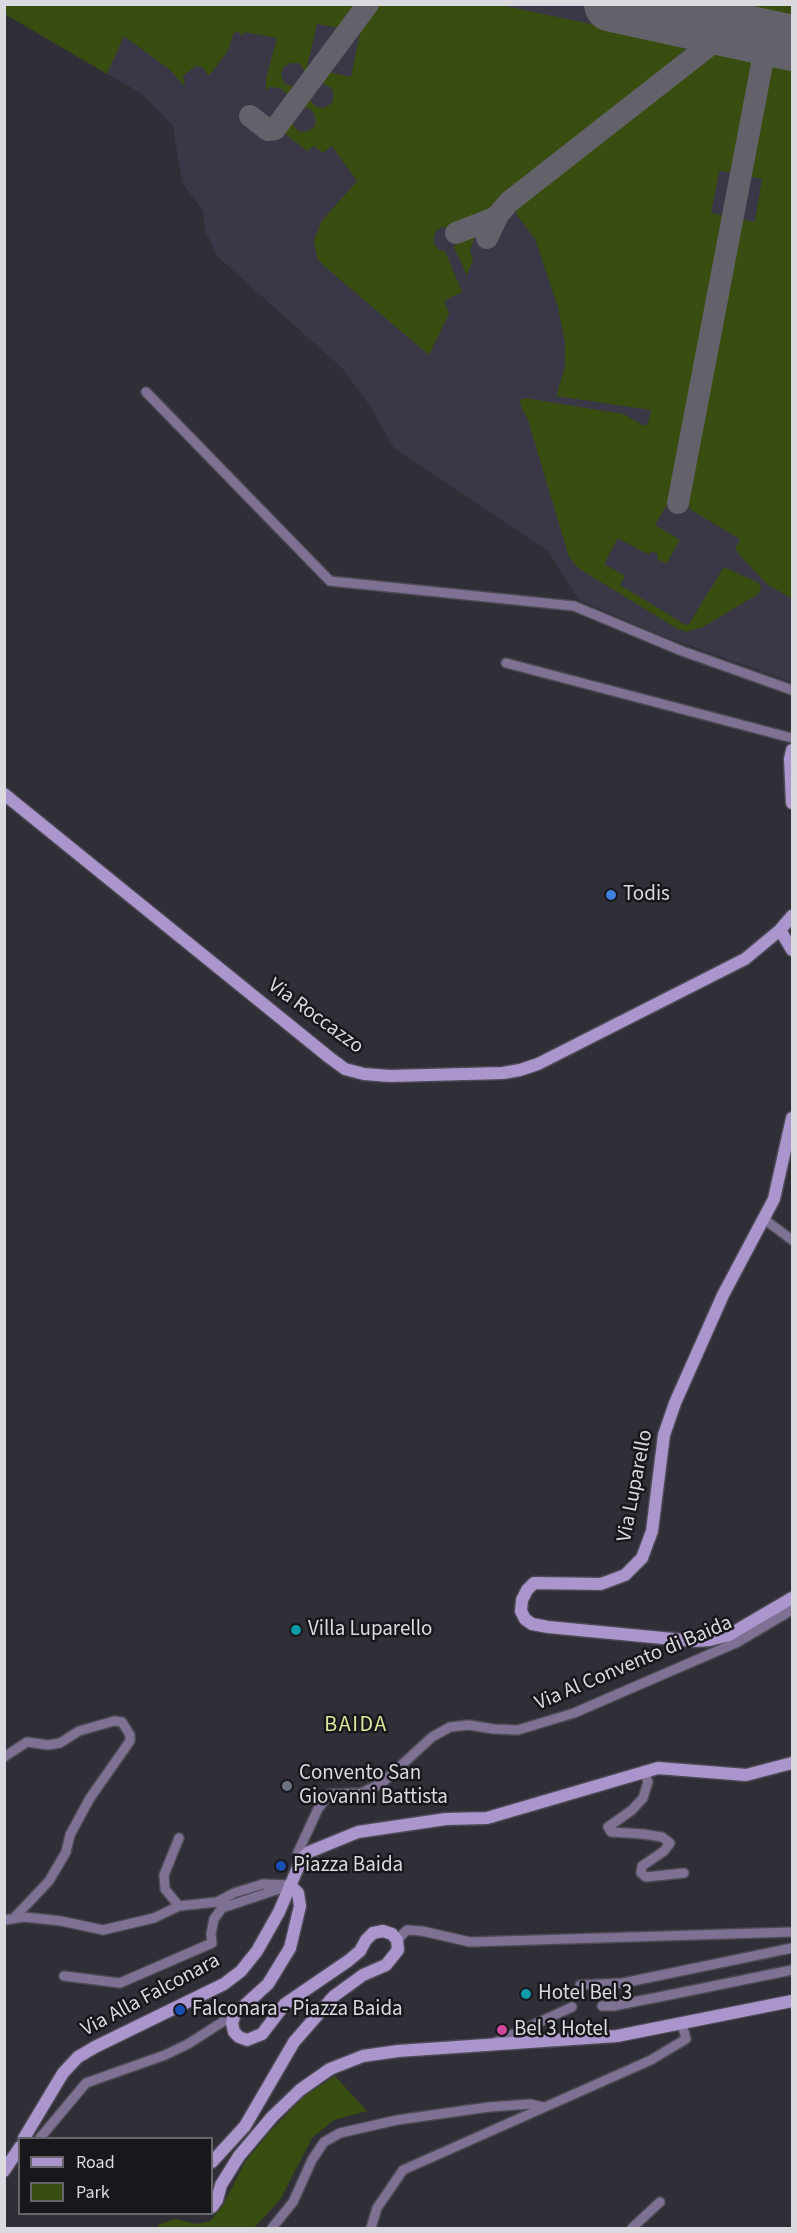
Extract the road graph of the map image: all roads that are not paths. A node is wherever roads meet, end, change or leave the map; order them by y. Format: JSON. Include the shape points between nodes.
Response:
{"nodes":[{"id":1,"x":146,"y":392,"type":"dead end"},
{"id":2,"x":507,"y":663,"type":"dead end"},
{"id":3,"x":792,"y":690,"type":"edge"},
{"id":4,"x":792,"y":738,"type":"edge"},
{"id":5,"x":792,"y":750,"type":"edge"},
{"id":6,"x":4,"y":794,"type":"edge"},
{"id":7,"x":792,"y":803,"type":"edge"},
{"id":8,"x":792,"y":916,"type":"edge"},
{"id":9,"x":780,"y":930,"type":"junction"},
{"id":10,"x":792,"y":950,"type":"edge"},
{"id":11,"x":792,"y":1124,"type":"edge"},
{"id":12,"x":764,"y":1219,"type":"junction"},
{"id":13,"x":792,"y":1240,"type":"edge"},
{"id":14,"x":792,"y":1598,"type":"edge"},
{"id":15,"x":792,"y":1610,"type":"edge"},
{"id":16,"x":4,"y":1756,"type":"edge"},
{"id":17,"x":792,"y":1763,"type":"edge"},
{"id":18,"x":645,"y":1772,"type":"junction"},
{"id":19,"x":179,"y":1838,"type":"dead end"},
{"id":20,"x":302,"y":1858,"type":"junction"},
{"id":21,"x":684,"y":1873,"type":"dead end"},
{"id":22,"x":290,"y":1885,"type":"junction"},
{"id":23,"x":179,"y":1906,"type":"junction"},
{"id":24,"x":9,"y":1919,"type":"edge"},
{"id":25,"x":792,"y":1932,"type":"edge"},
{"id":26,"x":397,"y":1940,"type":"junction"},
{"id":27,"x":792,"y":1948,"type":"edge"},
{"id":28,"x":792,"y":1970,"type":"edge"},
{"id":29,"x":64,"y":1976,"type":"dead end"},
{"id":30,"x":580,"y":1985,"type":"dead end"},
{"id":31,"x":792,"y":2001,"type":"edge"},
{"id":32,"x":602,"y":2006,"type":"dead end"},
{"id":33,"x":572,"y":2007,"type":"dead end"},
{"id":34,"x":235,"y":2014,"type":"junction"},
{"id":35,"x":682,"y":2023,"type":"junction"},
{"id":36,"x":488,"y":2045,"type":"junction"},
{"id":37,"x":543,"y":2107,"type":"junction"},
{"id":38,"x":25,"y":2137,"type":"edge"},
{"id":39,"x":42,"y":2137,"type":"edge"},
{"id":40,"x":18,"y":2150,"type":"edge"},
{"id":41,"x":213,"y":2161,"type":"edge"},
{"id":42,"x":11,"y":2165,"type":"edge"},
{"id":43,"x":660,"y":2202,"type":"dead end"},
{"id":44,"x":213,"y":2206,"type":"edge"},
{"id":45,"x":272,"y":2229,"type":"edge"},
{"id":46,"x":371,"y":2229,"type":"edge"},
{"id":47,"x":632,"y":2229,"type":"edge"}],
"edges":[{"from":1,"to":3,"type":"street","via":[[330,581],[574,606],[682,651]]},
{"from":2,"to":4,"type":"street"},
{"from":5,"to":7,"type":"street"},
{"from":6,"to":9,"type":"street","name":"Via Roccazzo","via":[[330,1058],[345,1069],[364,1074],[520,1070],[745,959]]},
{"from":8,"to":9,"type":"street","name":"Via Roccazzo"},
{"from":9,"to":10,"type":"street"},
{"from":11,"to":12,"type":"street","name":"Via Luparello","via":[[774,1198]]},
{"from":12,"to":13,"type":"street"},
{"from":12,"to":14,"type":"street","name":"Via Luparello","via":[[723,1295],[675,1403],[664,1435],[652,1531],[642,1558],[625,1575],[601,1584],[534,1583],[522,1600],[521,1611],[532,1624],[548,1627],[694,1641],[729,1635]]},
{"from":15,"to":20,"type":"street","name":"Via Al Convento di Baida","via":[[738,1642],[574,1713],[518,1730],[450,1727],[432,1737],[382,1783],[361,1793],[328,1794],[302,1842],[298,1852]]},
{"from":16,"to":24,"type":"street","via":[[27,1742],[60,1743],[79,1731],[114,1721],[122,1722],[130,1735],[130,1741],[90,1798],[49,1881]]},
{"from":17,"to":18,"type":"street","via":[[746,1775],[658,1768]]},
{"from":18,"to":20,"type":"street","via":[[487,1818],[446,1819],[358,1832]]},
{"from":18,"to":21,"type":"street","via":[[648,1782],[643,1798],[608,1827],[611,1833],[662,1837],[670,1843],[642,1866],[646,1877]]},
{"from":19,"to":23,"type":"street","via":[[164,1875],[165,1889]]},
{"from":20,"to":22,"type":"street","name":"Via Alla Falconara"},
{"from":22,"to":23,"type":"street","via":[[263,1884],[217,1902]]},
{"from":22,"to":29,"type":"street","via":[[222,1908],[214,1919],[212,1943],[120,1983]]},
{"from":22,"to":34,"type":"street","via":[[298,1893],[300,1906],[290,1948],[268,1984]]},
{"from":22,"to":38,"type":"street","name":"Via Alla Falconara","via":[[257,1951],[241,1971],[224,1984],[78,2057],[63,2073]]},
{"from":23,"to":24,"type":"street","via":[[154,1918],[103,1930],[24,1917]]},
{"from":25,"to":26,"type":"street","via":[[470,1942],[407,1930]]},
{"from":26,"to":34,"type":"street","via":[[383,1931],[373,1933],[348,1961],[285,2004],[254,2039],[247,2040],[234,2032]]},
{"from":26,"to":41,"type":"street","via":[[398,1950],[386,1965],[334,1996],[294,2042],[245,2126]]},
{"from":27,"to":30,"type":"street","via":[[623,1983]]},
{"from":28,"to":32,"type":"street"},
{"from":31,"to":35,"type":"street"},
{"from":33,"to":36,"type":"street"},
{"from":34,"to":39,"type":"street","via":[[165,2055],[86,2083]]},
{"from":35,"to":36,"type":"street","via":[[617,2036]]},
{"from":35,"to":37,"type":"street","via":[[686,2039],[651,2060]]},
{"from":36,"to":44,"type":"street","via":[[363,2056],[330,2069],[272,2117],[239,2156]]},
{"from":37,"to":45,"type":"street","via":[[489,2107],[397,2120],[340,2133],[324,2142],[293,2202]]},
{"from":37,"to":46,"type":"street","via":[[403,2170],[377,2208]]},
{"from":40,"to":42,"type":"street"},
{"from":43,"to":47,"type":"street"}]}
